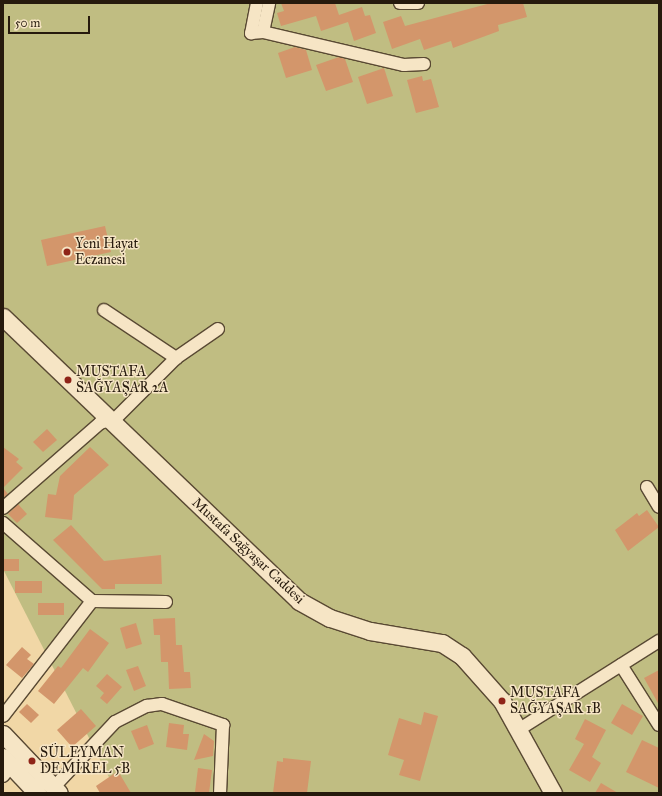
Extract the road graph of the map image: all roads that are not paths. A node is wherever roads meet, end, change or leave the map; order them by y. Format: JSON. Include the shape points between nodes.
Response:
{"nodes":[{"id":1,"x":257,"y":3,"type":"edge"},
{"id":2,"x":269,"y":3,"type":"edge"},
{"id":3,"x":400,"y":3,"type":"edge"},
{"id":4,"x":418,"y":3,"type":"edge"},
{"id":5,"x":263,"y":32,"type":"junction"},
{"id":6,"x":424,"y":64,"type":"dead end"},
{"id":7,"x":104,"y":310,"type":"dead end"},
{"id":8,"x":3,"y":317,"type":"edge"},
{"id":9,"x":218,"y":329,"type":"dead end"},
{"id":10,"x":176,"y":358,"type":"junction"},
{"id":11,"x":110,"y":420,"type":"junction"},
{"id":12,"x":647,"y":487,"type":"dead end"},
{"id":13,"x":659,"y":507,"type":"edge"},
{"id":14,"x":3,"y":508,"type":"edge"},
{"id":15,"x":3,"y":523,"type":"edge"},
{"id":16,"x":92,"y":601,"type":"junction"},
{"id":17,"x":166,"y":602,"type":"dead end"},
{"id":18,"x":659,"y":641,"type":"edge"},
{"id":19,"x":621,"y":665,"type":"junction"},
{"id":20,"x":3,"y":716,"type":"edge"},
{"id":21,"x":658,"y":722,"type":"edge"},
{"id":22,"x":518,"y":730,"type":"junction"},
{"id":23,"x":3,"y":734,"type":"edge"},
{"id":24,"x":6,"y":766,"type":"edge"},
{"id":25,"x":57,"y":790,"type":"edge"},
{"id":26,"x":37,"y":793,"type":"edge"},
{"id":27,"x":220,"y":793,"type":"edge"},
{"id":28,"x":553,"y":793,"type":"edge"}],
"edges":[{"from":1,"to":5,"type":"street","via":[[251,33]]},
{"from":2,"to":5,"type":"street"},
{"from":3,"to":4,"type":"street"},
{"from":5,"to":6,"type":"street","via":[[404,65]]},
{"from":7,"to":10,"type":"street"},
{"from":8,"to":11,"type":"street","name":"Mustafa Sağyaşar Caddesi"},
{"from":9,"to":10,"type":"street"},
{"from":10,"to":11,"type":"street","via":[[116,418]]},
{"from":11,"to":14,"type":"street","via":[[100,423]]},
{"from":11,"to":22,"type":"street","name":"Mustafa Sağyaşar Caddesi","via":[[299,601],[330,618],[370,631],[442,643],[479,671]]},
{"from":12,"to":13,"type":"street"},
{"from":15,"to":16,"type":"street"},
{"from":16,"to":17,"type":"street"},
{"from":16,"to":20,"type":"street"},
{"from":18,"to":19,"type":"street"},
{"from":19,"to":21,"type":"street"},
{"from":19,"to":22,"type":"street"},
{"from":22,"to":28,"type":"street","name":"Mustafa Sağyaşar Caddesi"},
{"from":23,"to":25,"type":"street"},
{"from":24,"to":26,"type":"street"},
{"from":25,"to":27,"type":"street","via":[[115,722],[147,706],[162,704],[223,725]]}]}
